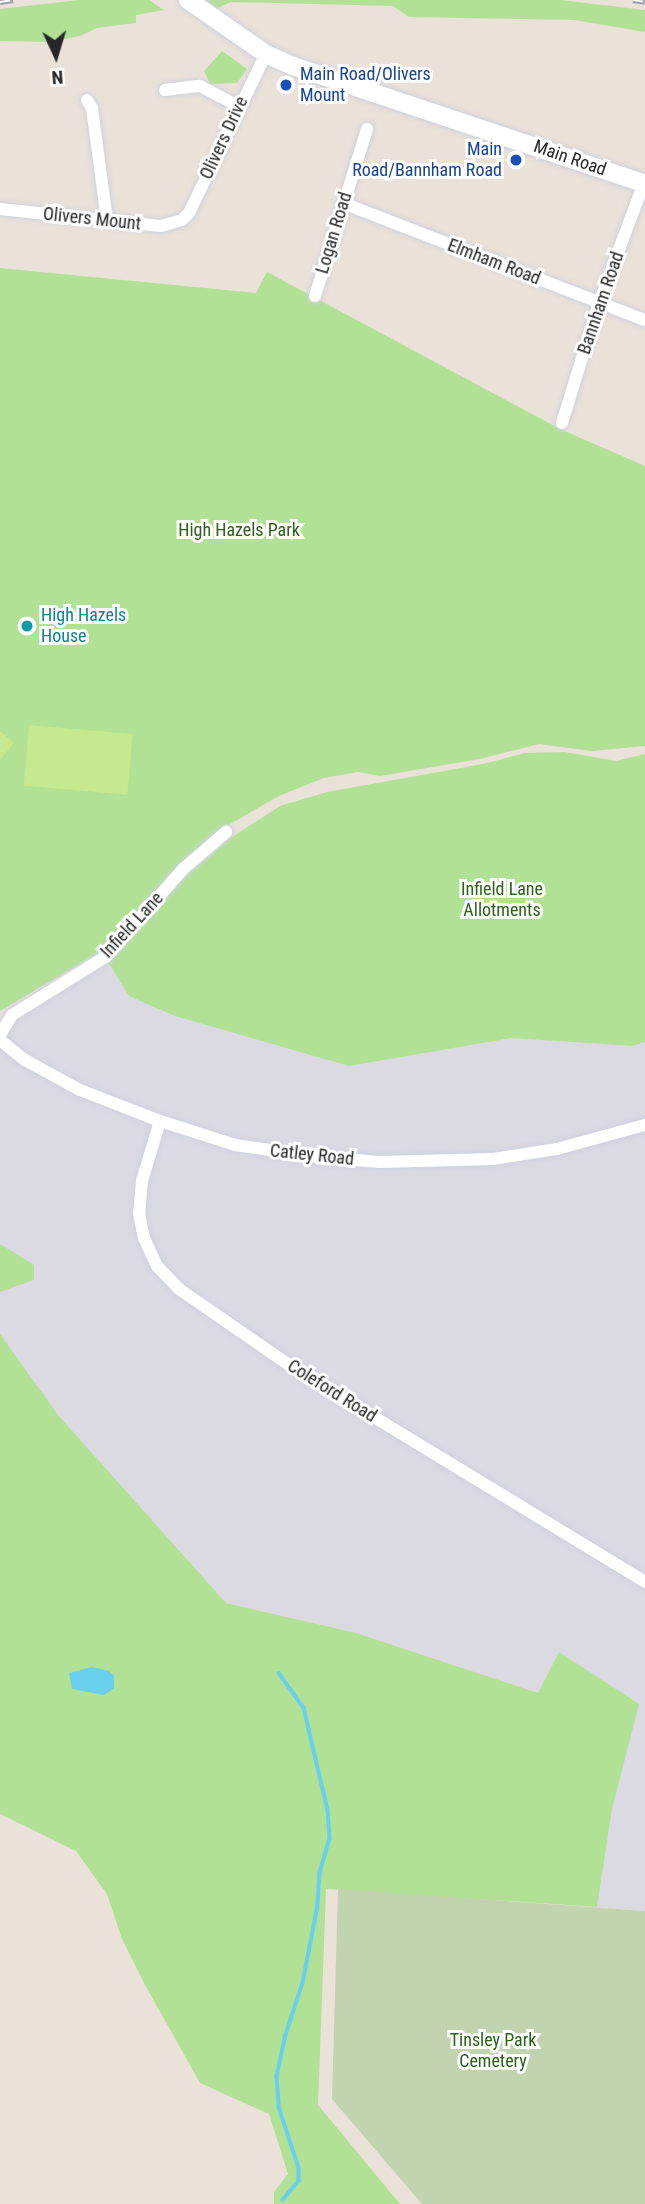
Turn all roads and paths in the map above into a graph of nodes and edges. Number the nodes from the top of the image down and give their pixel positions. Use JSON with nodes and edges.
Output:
{"nodes":[{"id":1,"x":188,"y":0,"type":"edge"},
{"id":2,"x":266,"y":54,"type":"junction"},
{"id":3,"x":165,"y":90,"type":"dead end"},
{"id":4,"x":87,"y":100,"type":"dead end"},
{"id":5,"x":238,"y":106,"type":"junction"},
{"id":6,"x":367,"y":130,"type":"dead end"},
{"id":7,"x":645,"y":183,"type":"edge"},
{"id":8,"x":343,"y":203,"type":"junction"},
{"id":9,"x":0,"y":209,"type":"edge"},
{"id":10,"x":107,"y":220,"type":"junction"},
{"id":11,"x":182,"y":220,"type":"joint"},
{"id":12,"x":315,"y":296,"type":"dead end"},
{"id":13,"x":599,"y":303,"type":"junction"},
{"id":14,"x":645,"y":320,"type":"edge"},
{"id":15,"x":562,"y":423,"type":"dead end"},
{"id":16,"x":226,"y":832,"type":"dead end"},
{"id":17,"x":0,"y":1037,"type":"edge"},
{"id":18,"x":160,"y":1121,"type":"junction"},
{"id":19,"x":645,"y":1125,"type":"edge"},
{"id":20,"x":645,"y":1582,"type":"edge"}],
"edges":[{"from":1,"to":2,"type":"main road","name":"Main Road"},
{"from":2,"to":5,"type":"street","name":"Olivers Drive"},
{"from":2,"to":7,"type":"main road","name":"Main Road"},
{"from":3,"to":5,"type":"street"},
{"from":4,"to":10,"type":"street"},
{"from":5,"to":11,"type":"street","name":"Olivers Drive"},
{"from":6,"to":8,"type":"street","name":"Logan Road"},
{"from":7,"to":13,"type":"street","name":"Bannham Road"},
{"from":8,"to":12,"type":"street","name":"Logan Road"},
{"from":8,"to":13,"type":"street","name":"Elmham Road"},
{"from":9,"to":10,"type":"street","name":"Olivers Mount"},
{"from":10,"to":11,"type":"street","name":"Olivers Mount"},
{"from":13,"to":14,"type":"street","name":"Elmham Road"},
{"from":13,"to":15,"type":"street","name":"Bannham Road"},
{"from":16,"to":17,"type":"street","name":"Infield Lane"},
{"from":17,"to":18,"type":"street","name":"Catley Road"},
{"from":18,"to":19,"type":"street","name":"Catley Road"},
{"from":18,"to":20,"type":"street","name":"Coleford Road"}]}
